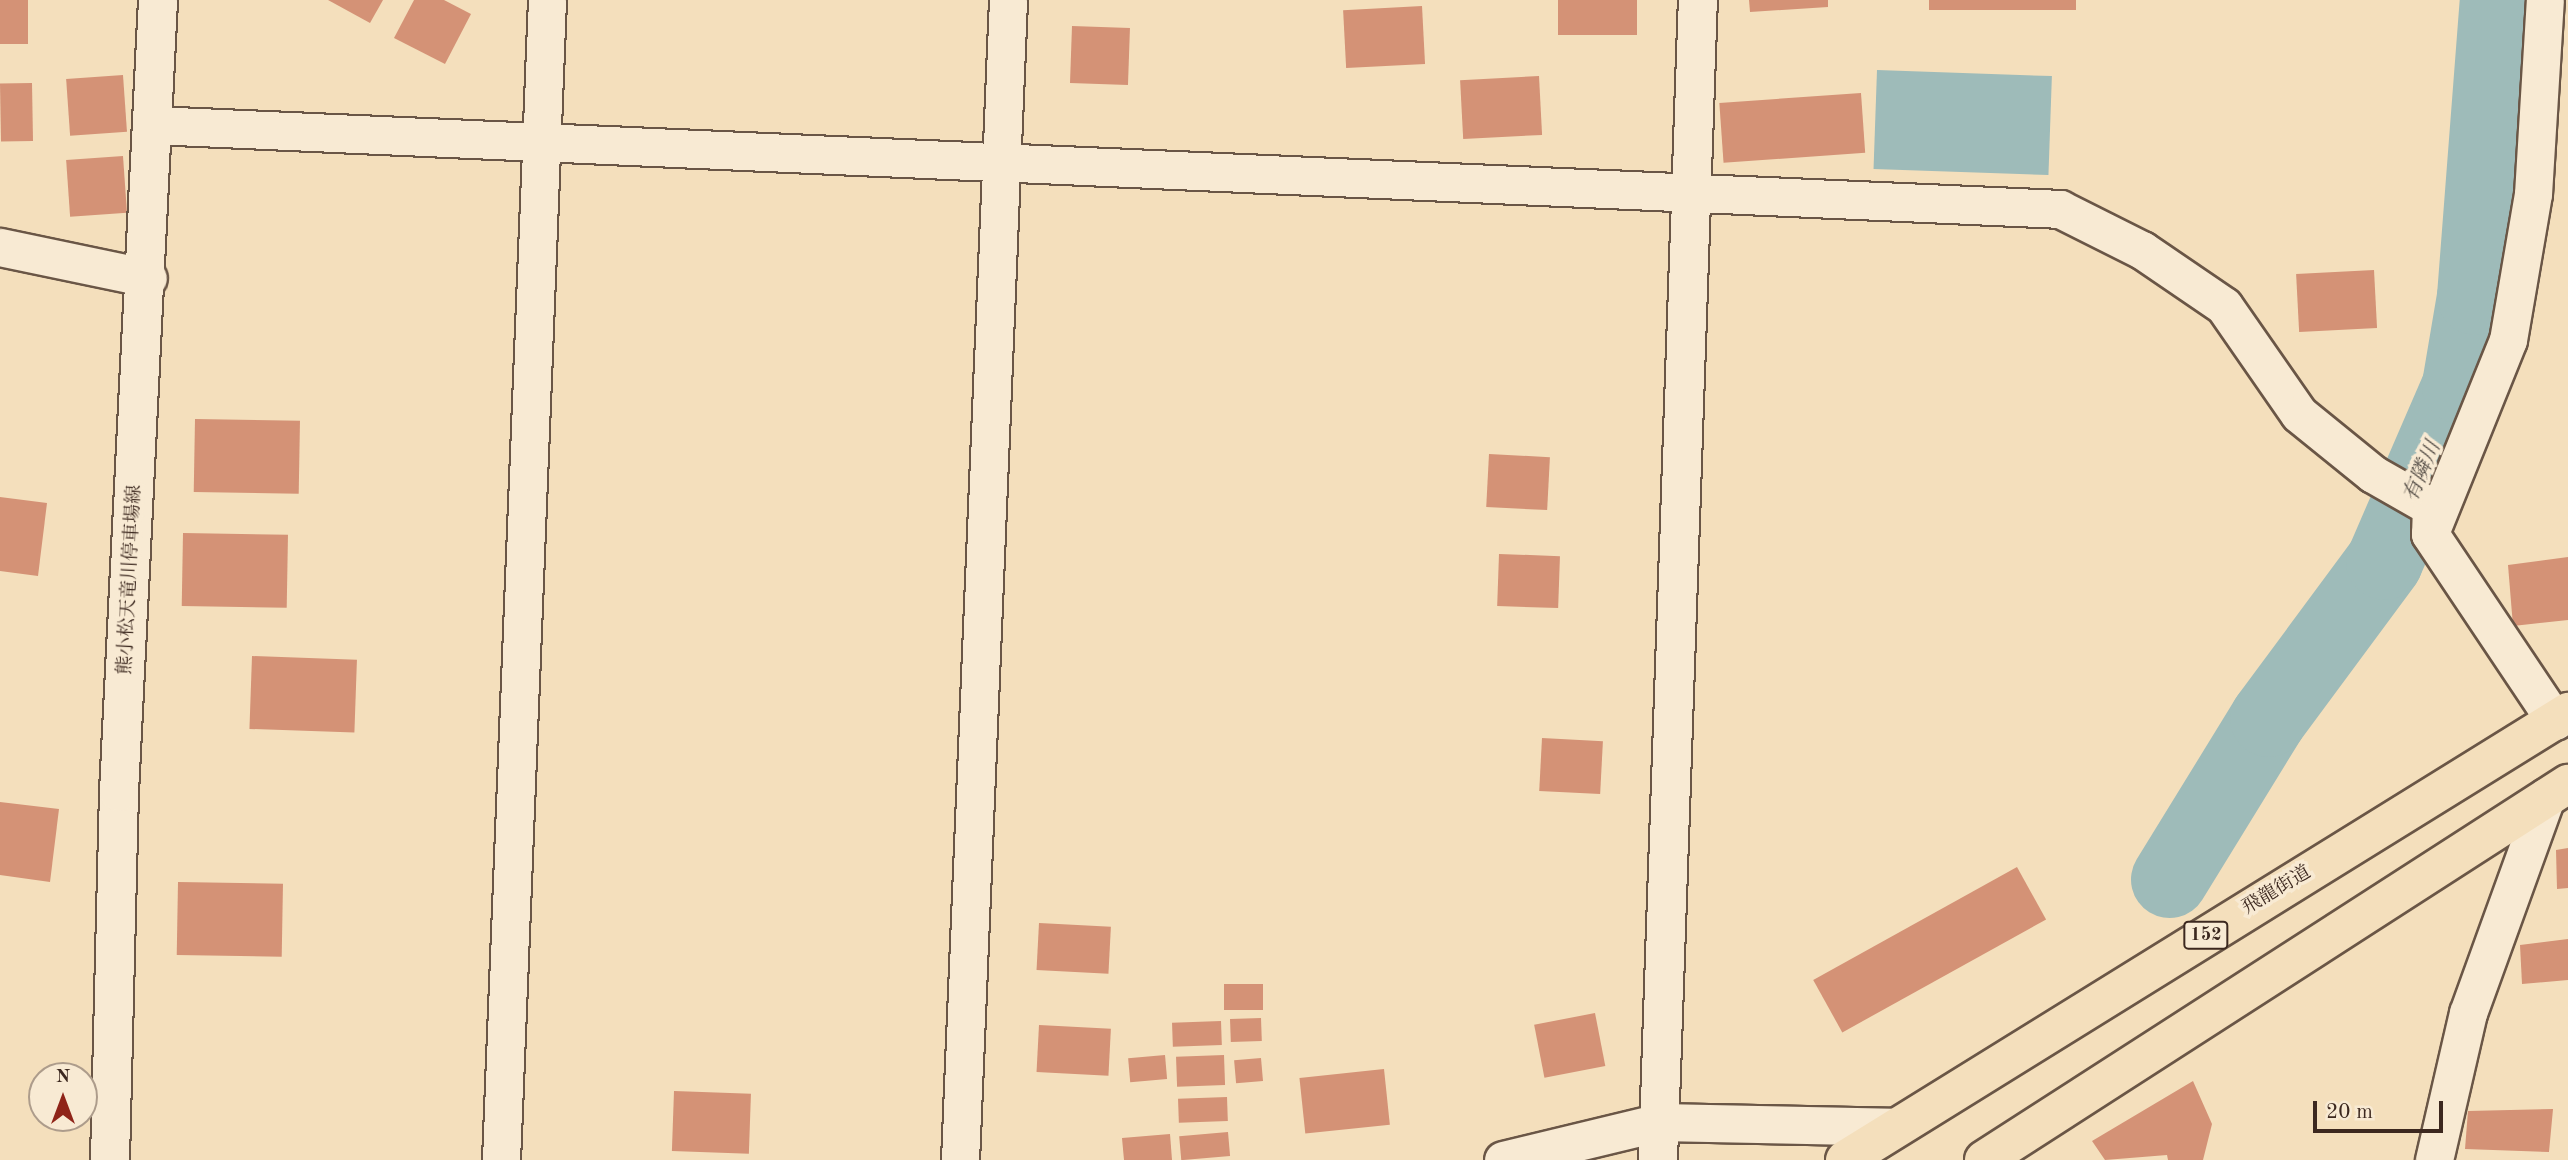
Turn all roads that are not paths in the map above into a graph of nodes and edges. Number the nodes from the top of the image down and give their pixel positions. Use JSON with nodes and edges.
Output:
{"nodes":[{"id":1,"x":158,"y":0,"type":"edge"},
{"id":2,"x":547,"y":0,"type":"edge"},
{"id":3,"x":1008,"y":0,"type":"edge"},
{"id":4,"x":1698,"y":0,"type":"edge"},
{"id":5,"x":2545,"y":0,"type":"edge"},
{"id":6,"x":153,"y":125,"type":"junction"},
{"id":7,"x":542,"y":139,"type":"junction"},
{"id":8,"x":1001,"y":158,"type":"junction"},
{"id":9,"x":1690,"y":189,"type":"junction"},
{"id":10,"x":0,"y":247,"type":"edge"},
{"id":11,"x":148,"y":278,"type":"junction"},
{"id":12,"x":2430,"y":520,"type":"junction"},
{"id":13,"x":2562,"y":717,"type":"edge"},
{"id":14,"x":2557,"y":790,"type":"edge"},
{"id":15,"x":1660,"y":1122,"type":"junction"},
{"id":16,"x":1892,"y":1127,"type":"junction"},
{"id":17,"x":110,"y":1160,"type":"edge"},
{"id":18,"x":501,"y":1160,"type":"edge"},
{"id":19,"x":960,"y":1160,"type":"edge"},
{"id":20,"x":1503,"y":1160,"type":"edge"},
{"id":21,"x":1658,"y":1160,"type":"edge"},
{"id":22,"x":1845,"y":1160,"type":"edge"},
{"id":23,"x":1984,"y":1160,"type":"edge"},
{"id":24,"x":2434,"y":1160,"type":"edge"}],
"edges":[{"from":1,"to":6,"type":"main road","name":"熊小松天竜川停車場線"},
{"from":2,"to":7,"type":"street"},
{"from":3,"to":8,"type":"street"},
{"from":4,"to":9,"type":"main road"},
{"from":5,"to":12,"type":"street"},
{"from":6,"to":7,"type":"street"},
{"from":6,"to":11,"type":"main road","name":"熊小松天竜川停車場線"},
{"from":7,"to":8,"type":"street"},
{"from":7,"to":18,"type":"street"},
{"from":8,"to":9,"type":"street"},
{"from":8,"to":19,"type":"street"},
{"from":9,"to":12,"type":"street"},
{"from":9,"to":15,"type":"main road"},
{"from":10,"to":11,"type":"street"},
{"from":11,"to":17,"type":"main road","name":"熊小松天竜川停車場線"},
{"from":12,"to":13,"type":"street"},
{"from":13,"to":16,"type":"highway","name":"飛龍街道","number":"152"},
{"from":14,"to":23,"type":"highway"},
{"from":14,"to":24,"type":"street"},
{"from":15,"to":16,"type":"street"},
{"from":15,"to":20,"type":"street"},
{"from":15,"to":21,"type":"main road"},
{"from":16,"to":22,"type":"highway","name":"飛龍街道","number":"152"}]}
